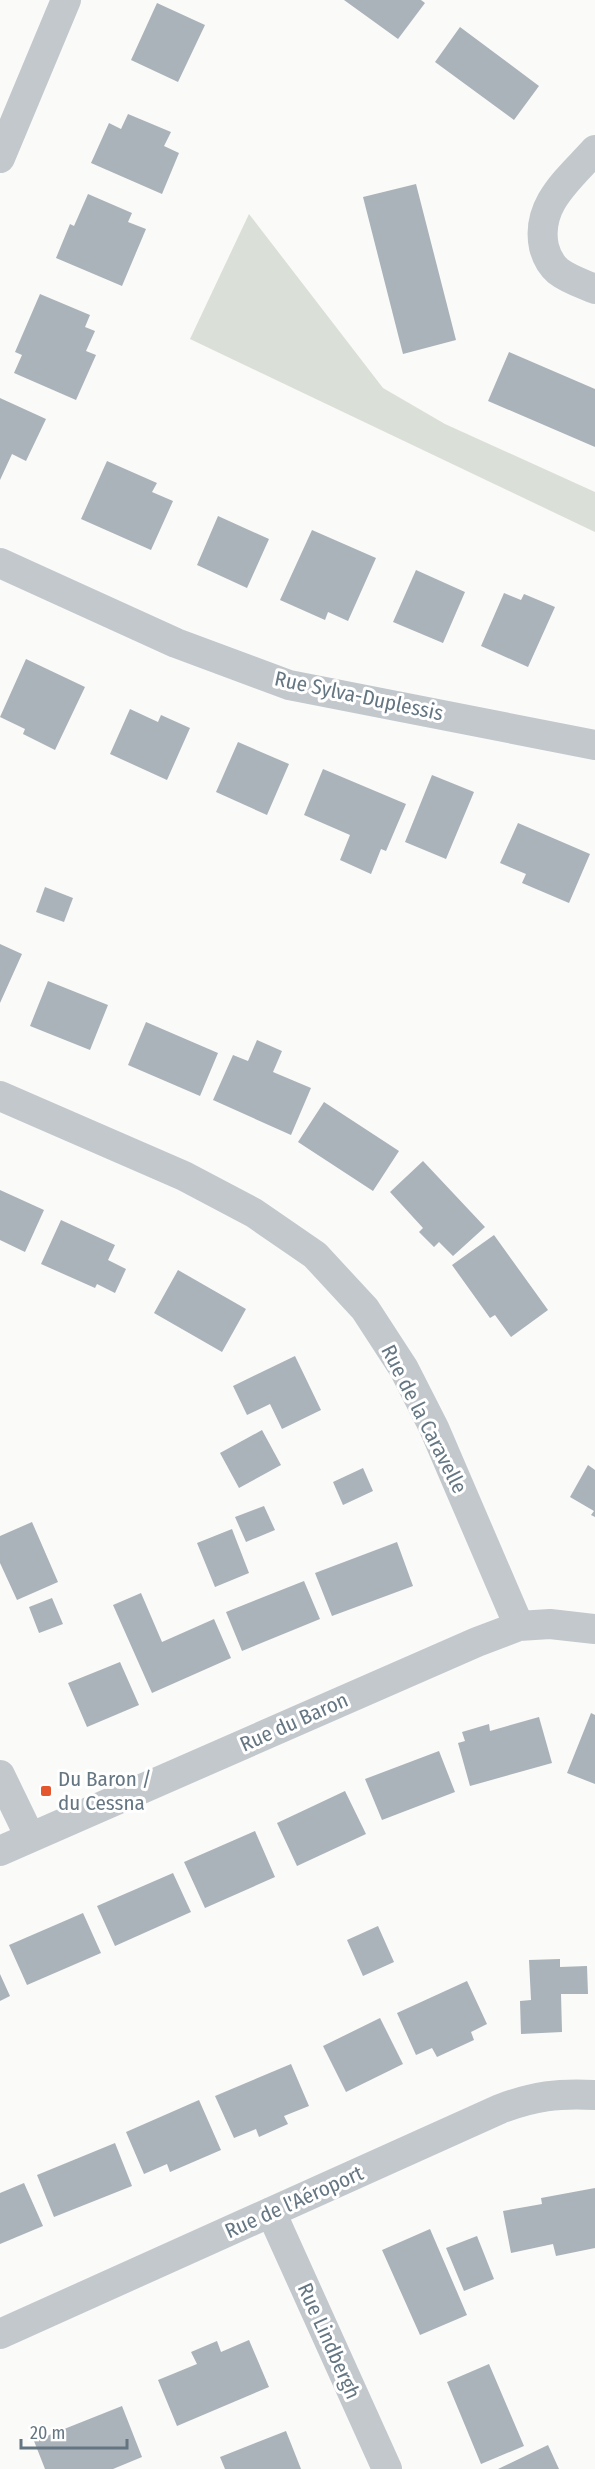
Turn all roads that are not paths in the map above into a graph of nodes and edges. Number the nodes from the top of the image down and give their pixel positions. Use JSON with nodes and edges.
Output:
{"nodes":[{"id":1,"x":66,"y":0,"type":"edge"},
{"id":2,"x":595,"y":150,"type":"edge"},
{"id":3,"x":0,"y":158,"type":"edge"},
{"id":4,"x":595,"y":289,"type":"edge"},
{"id":5,"x":0,"y":563,"type":"edge"},
{"id":6,"x":595,"y":744,"type":"edge"},
{"id":7,"x":0,"y":1096,"type":"edge"},
{"id":8,"x":519,"y":1626,"type":"junction"},
{"id":9,"x":595,"y":1629,"type":"edge"},
{"id":10,"x":0,"y":1775,"type":"edge"},
{"id":11,"x":30,"y":1837,"type":"junction"},
{"id":12,"x":0,"y":1851,"type":"edge"},
{"id":13,"x":595,"y":2096,"type":"edge"},
{"id":14,"x":271,"y":2212,"type":"junction"},
{"id":15,"x":0,"y":2334,"type":"edge"},
{"id":16,"x":387,"y":2469,"type":"edge"}],
"edges":[{"from":1,"to":3,"type":"street"},
{"from":2,"to":4,"type":"street"},
{"from":5,"to":6,"type":"street","name":"Rue Sylva-Duplessis"},
{"from":7,"to":8,"type":"street","name":"Rue de la Caravelle"},
{"from":8,"to":9,"type":"street","name":"Rue du Baron"},
{"from":8,"to":11,"type":"street","name":"Rue du Baron"},
{"from":10,"to":11,"type":"street"},
{"from":11,"to":12,"type":"street","name":"Rue du Baron"},
{"from":13,"to":14,"type":"street","name":"Rue de l'Aéroport"},
{"from":14,"to":15,"type":"street","name":"Rue de l'Aéroport"},
{"from":14,"to":16,"type":"street","name":"Rue Lindbergh"}]}
